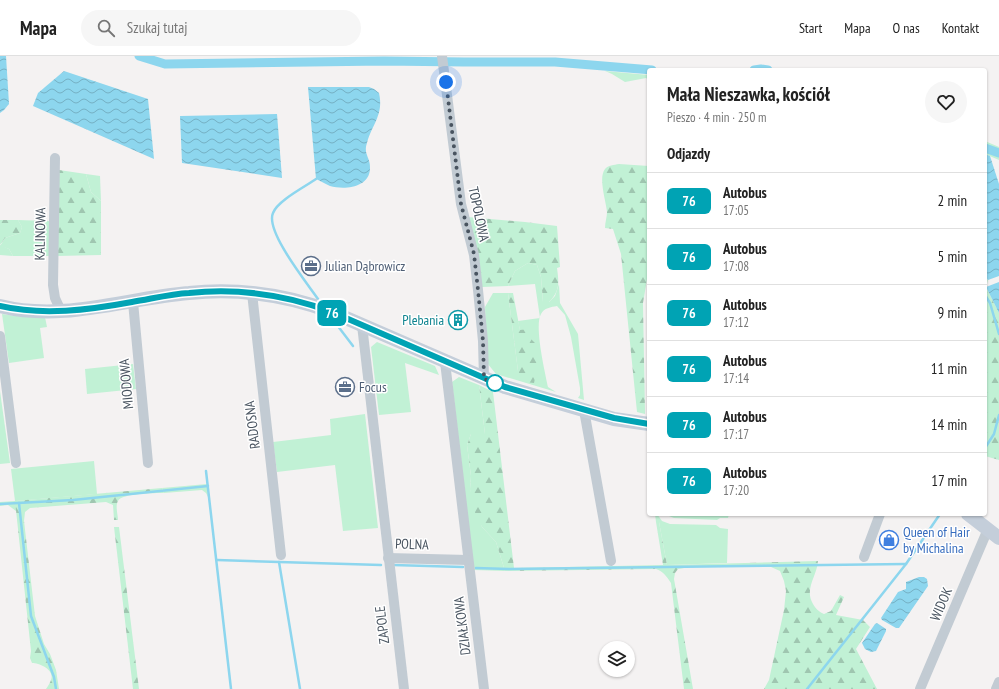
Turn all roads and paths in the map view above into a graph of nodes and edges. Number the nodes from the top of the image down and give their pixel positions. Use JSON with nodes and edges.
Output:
{"nodes":[{"id":1,"x":442,"y":56,"type":"edge"},
{"id":2,"x":55,"y":158,"type":"dead end"},
{"id":3,"x":252,"y":293,"type":"junction"},
{"id":4,"x":133,"y":302,"type":"junction"},
{"id":5,"x":0,"y":306,"type":"edge"},
{"id":6,"x":61,"y":311,"type":"junction"},
{"id":7,"x":362,"y":325,"type":"junction"},
{"id":8,"x":0,"y":336,"type":"edge"},
{"id":9,"x":445,"y":362,"type":"junction"},
{"id":10,"x":484,"y":379,"type":"junction"},
{"id":11,"x":584,"y":410,"type":"junction"},
{"id":12,"x":647,"y":424,"type":"edge"},
{"id":13,"x":16,"y":463,"type":"dead end"},
{"id":14,"x":148,"y":464,"type":"dead end"},
{"id":15,"x":879,"y":516,"type":"edge"},
{"id":16,"x":971,"y":516,"type":"edge"},
{"id":17,"x":988,"y":529,"type":"junction"},
{"id":18,"x":999,"y":538,"type":"edge"},
{"id":19,"x":281,"y":554,"type":"dead end"},
{"id":20,"x":864,"y":557,"type":"dead end"},
{"id":21,"x":388,"y":558,"type":"junction"},
{"id":22,"x":468,"y":560,"type":"junction"},
{"id":23,"x":611,"y":561,"type":"dead end"},
{"id":24,"x":999,"y":682,"type":"edge"},
{"id":25,"x":404,"y":689,"type":"edge"},
{"id":26,"x":484,"y":689,"type":"edge"},
{"id":27,"x":920,"y":689,"type":"edge"},
{"id":28,"x":996,"y":689,"type":"edge"}],
"edges":[{"from":1,"to":10,"type":"street","name":"TOPOLOWA"},
{"from":2,"to":6,"type":"street","name":"KALINOWA"},
{"from":3,"to":4,"type":"main road"},
{"from":3,"to":7,"type":"main road"},
{"from":3,"to":19,"type":"street","name":"RADOSNA"},
{"from":4,"to":6,"type":"main road"},
{"from":4,"to":14,"type":"street","name":"MIODOWA"},
{"from":5,"to":6,"type":"main road"},
{"from":7,"to":9,"type":"main road"},
{"from":7,"to":21,"type":"street","name":"POLNA"},
{"from":8,"to":13,"type":"street"},
{"from":9,"to":10,"type":"main road"},
{"from":9,"to":22,"type":"street"},
{"from":10,"to":11,"type":"main road"},
{"from":11,"to":12,"type":"main road"},
{"from":11,"to":23,"type":"street"},
{"from":15,"to":20,"type":"street"},
{"from":16,"to":17,"type":"main road"},
{"from":17,"to":18,"type":"main road"},
{"from":17,"to":27,"type":"street","name":"WIDOK"},
{"from":21,"to":22,"type":"street","name":"POLNA"},
{"from":21,"to":25,"type":"street","name":"ZAPOLE"},
{"from":22,"to":26,"type":"street","name":"DZIAŁKOWA"},
{"from":24,"to":28,"type":"street"}]}
